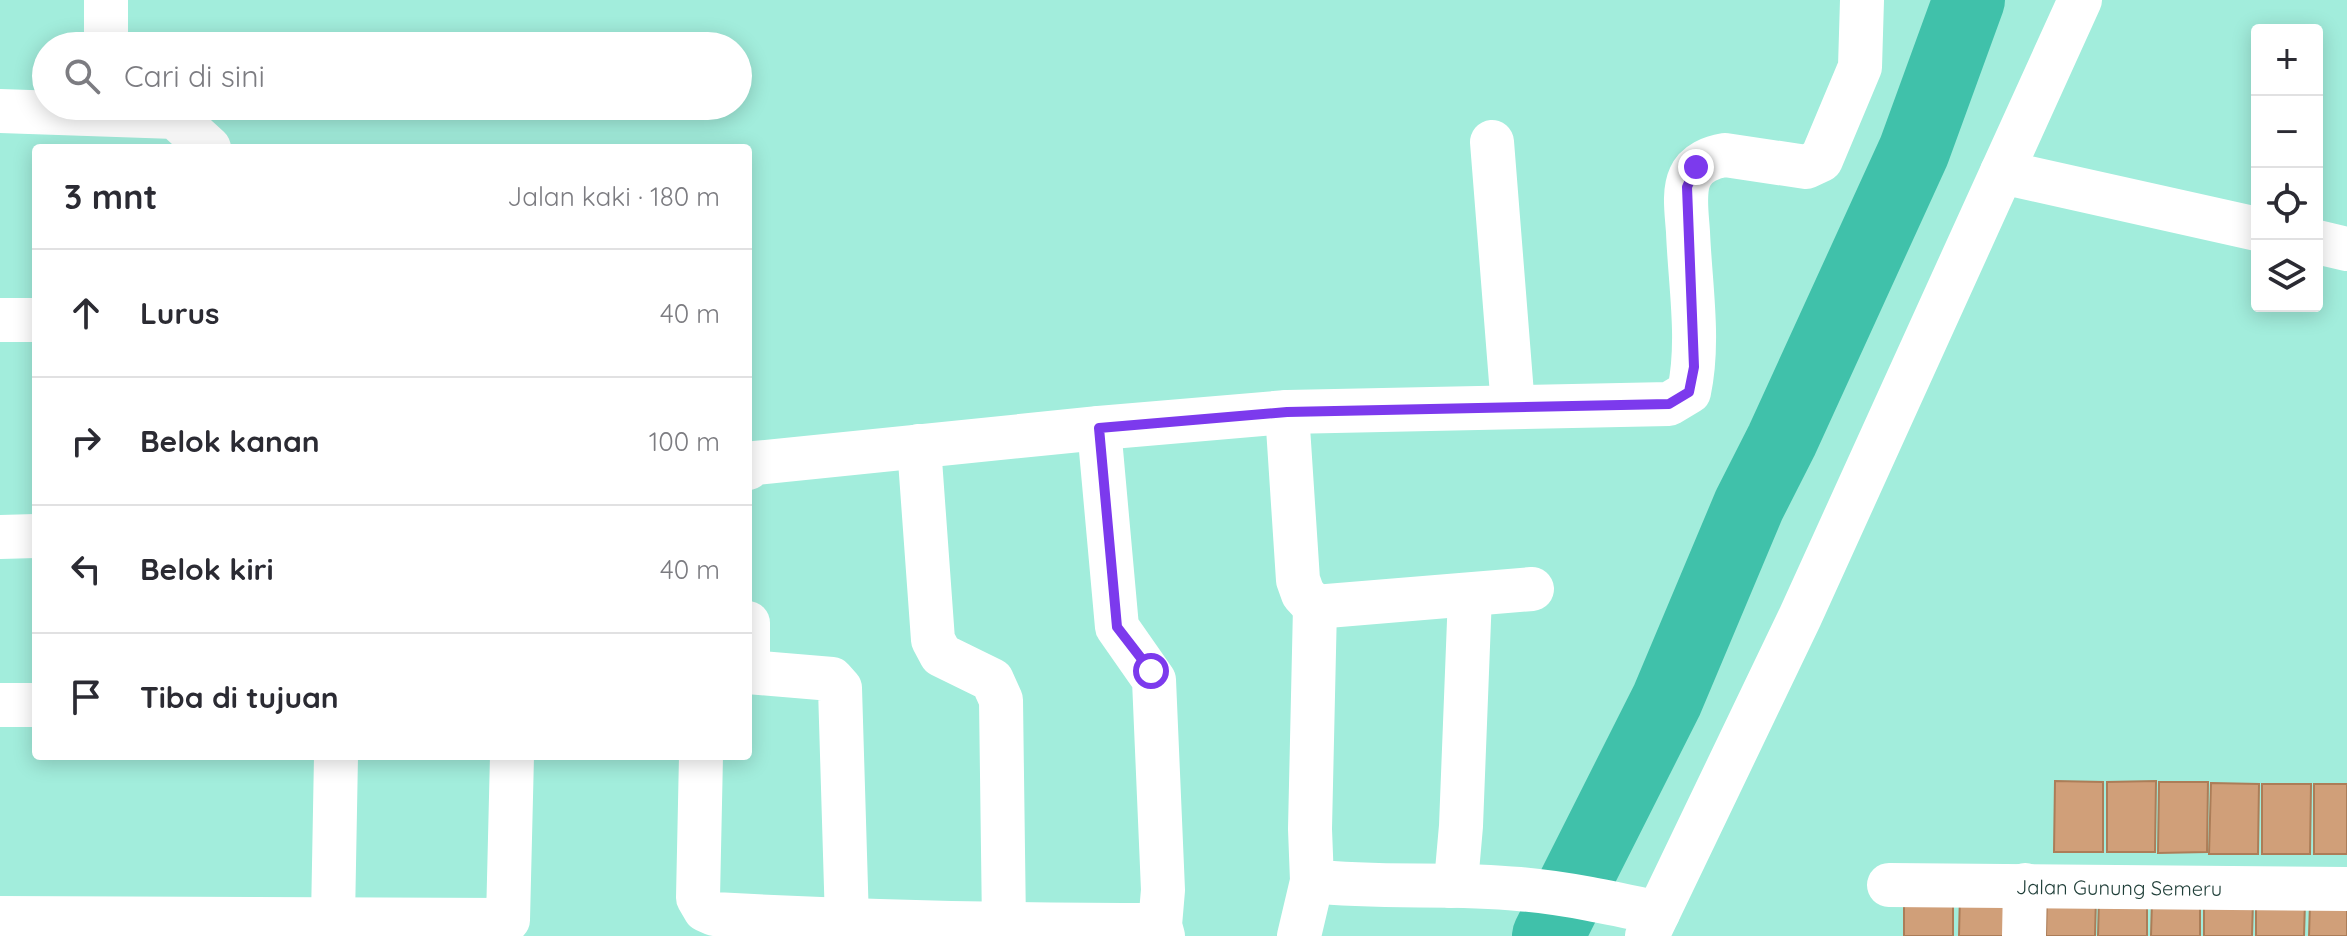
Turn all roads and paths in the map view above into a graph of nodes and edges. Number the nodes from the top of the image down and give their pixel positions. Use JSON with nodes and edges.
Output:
{"nodes":[{"id":1,"x":106,"y":0,"type":"edge"},
{"id":2,"x":1862,"y":0,"type":"edge"},
{"id":3,"x":2080,"y":0,"type":"edge"},
{"id":4,"x":106,"y":32,"type":"edge"},
{"id":5,"x":0,"y":111,"type":"edge"},
{"id":6,"x":32,"y":111,"type":"edge"},
{"id":7,"x":178,"y":120,"type":"edge"},
{"id":8,"x":1492,"y":142,"type":"dead end"},
{"id":9,"x":205,"y":144,"type":"edge"},
{"id":10,"x":2002,"y":172,"type":"junction"},
{"id":11,"x":2251,"y":228,"type":"edge"},
{"id":12,"x":2323,"y":243,"type":"edge"},
{"id":13,"x":2347,"y":249,"type":"edge"},
{"id":14,"x":0,"y":320,"type":"edge"},
{"id":15,"x":32,"y":320,"type":"edge"},
{"id":16,"x":1513,"y":407,"type":"junction"},
{"id":17,"x":1287,"y":412,"type":"junction"},
{"id":18,"x":1099,"y":428,"type":"junction"},
{"id":19,"x":919,"y":446,"type":"junction"},
{"id":20,"x":752,"y":465,"type":"edge"},
{"id":21,"x":32,"y":536,"type":"edge"},
{"id":22,"x":0,"y":537,"type":"edge"},
{"id":23,"x":1532,"y":589,"type":"dead end"},
{"id":24,"x":1470,"y":595,"type":"junction"},
{"id":25,"x":1315,"y":607,"type":"junction"},
{"id":26,"x":752,"y":670,"type":"edge"},
{"id":27,"x":0,"y":705,"type":"edge"},
{"id":28,"x":32,"y":705,"type":"edge"},
{"id":29,"x":336,"y":760,"type":"edge"},
{"id":30,"x":512,"y":760,"type":"edge"},
{"id":31,"x":701,"y":760,"type":"edge"},
{"id":32,"x":1312,"y":881,"type":"junction"},
{"id":33,"x":1889,"y":885,"type":"dead end"},
{"id":34,"x":2025,"y":885,"type":"junction"},
{"id":35,"x":1451,"y":886,"type":"junction"},
{"id":36,"x":2347,"y":889,"type":"edge"},
{"id":37,"x":0,"y":918,"type":"edge"},
{"id":38,"x":333,"y":919,"type":"junction"},
{"id":39,"x":847,"y":921,"type":"junction"},
{"id":40,"x":1004,"y":925,"type":"junction"},
{"id":41,"x":1652,"y":925,"type":"edge"},
{"id":42,"x":53,"y":927,"type":"edge"},
{"id":43,"x":508,"y":928,"type":"edge"},
{"id":44,"x":1161,"y":930,"type":"edge"},
{"id":45,"x":1299,"y":936,"type":"edge"},
{"id":46,"x":2024,"y":936,"type":"edge"}],
"edges":[{"from":1,"to":4,"type":"street"},
{"from":2,"to":16,"type":"street"},
{"from":3,"to":10,"type":"street"},
{"from":5,"to":6,"type":"street"},
{"from":7,"to":9,"type":"street"},
{"from":8,"to":16,"type":"street"},
{"from":10,"to":11,"type":"street"},
{"from":10,"to":41,"type":"street"},
{"from":12,"to":13,"type":"street"},
{"from":14,"to":15,"type":"street"},
{"from":16,"to":17,"type":"street"},
{"from":17,"to":18,"type":"street"},
{"from":17,"to":25,"type":"street"},
{"from":18,"to":19,"type":"street"},
{"from":18,"to":44,"type":"street"},
{"from":19,"to":20,"type":"street"},
{"from":19,"to":40,"type":"street"},
{"from":21,"to":22,"type":"street"},
{"from":23,"to":24,"type":"street"},
{"from":24,"to":25,"type":"street"},
{"from":24,"to":35,"type":"street"},
{"from":25,"to":32,"type":"street"},
{"from":26,"to":39,"type":"street"},
{"from":27,"to":28,"type":"street"},
{"from":29,"to":38,"type":"street"},
{"from":30,"to":43,"type":"street"},
{"from":31,"to":39,"type":"street"},
{"from":32,"to":35,"type":"street"},
{"from":32,"to":45,"type":"street"},
{"from":33,"to":34,"type":"street","name":"Jalan Gunung Semeru"},
{"from":34,"to":36,"type":"street","name":"Jalan Gunung Semeru"},
{"from":34,"to":46,"type":"street"},
{"from":35,"to":41,"type":"street"},
{"from":37,"to":42,"type":"street"},
{"from":38,"to":42,"type":"street"},
{"from":38,"to":43,"type":"street"},
{"from":39,"to":40,"type":"street"},
{"from":40,"to":44,"type":"street"}]}
